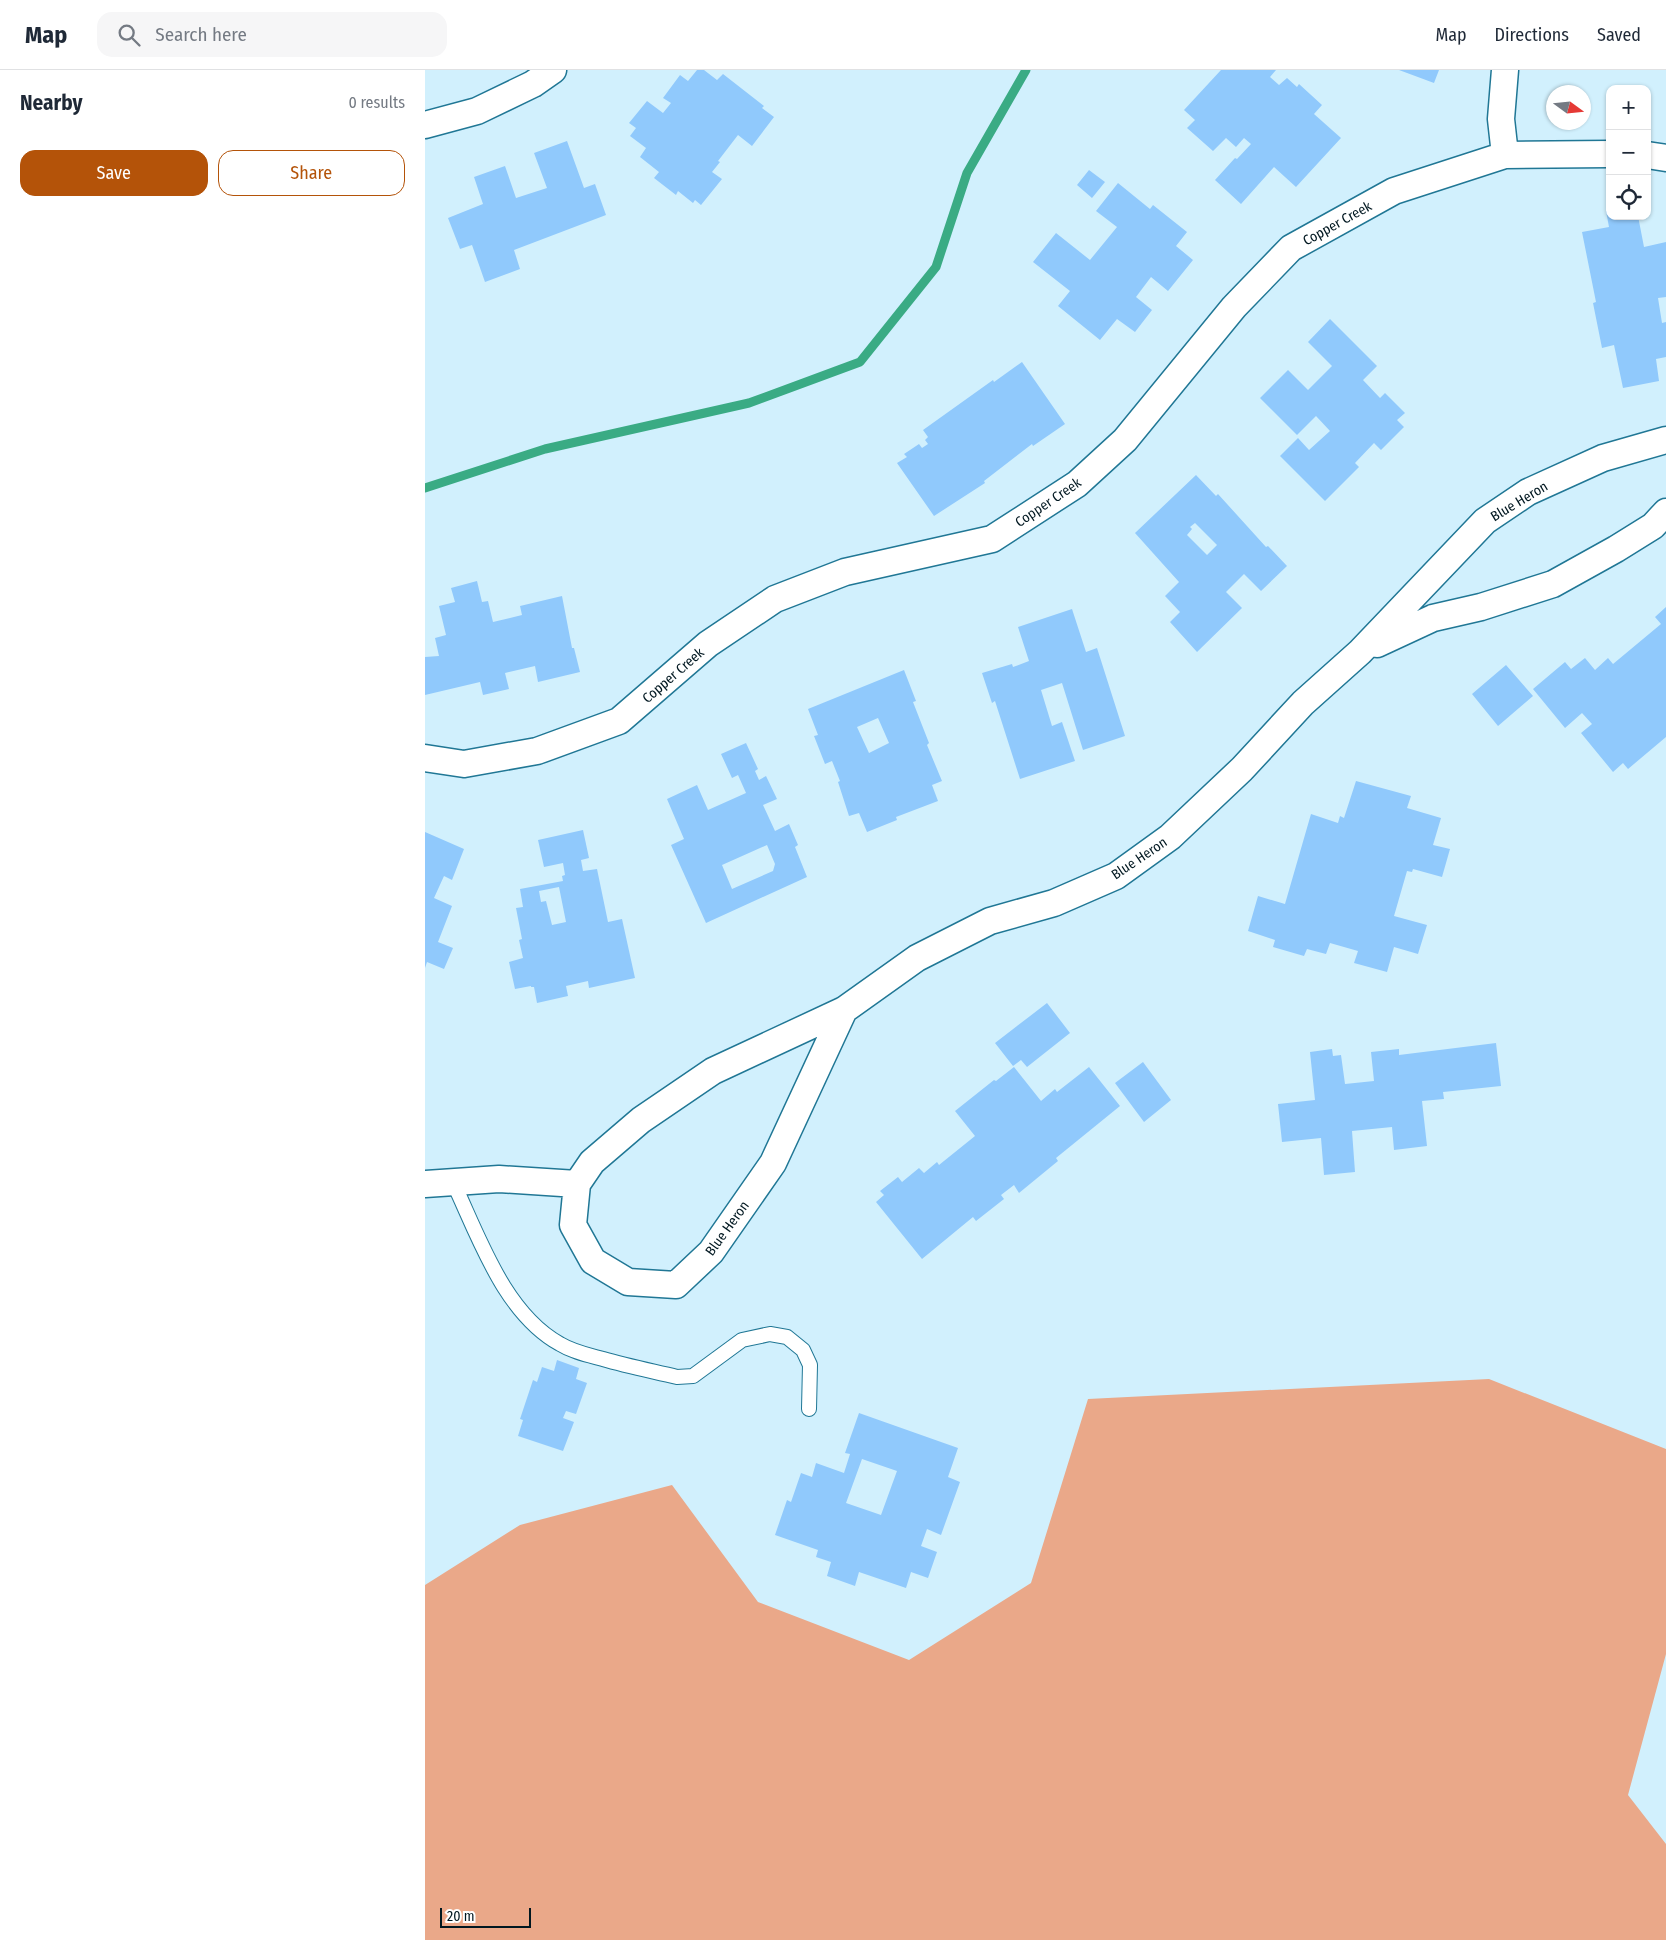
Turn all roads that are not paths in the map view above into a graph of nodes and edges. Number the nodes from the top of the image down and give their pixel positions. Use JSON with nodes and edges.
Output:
{"nodes":[{"id":1,"x":553,"y":70,"type":"edge"},
{"id":2,"x":1505,"y":70,"type":"edge"},
{"id":3,"x":425,"y":125,"type":"edge"},
{"id":4,"x":1606,"y":154,"type":"edge"},
{"id":5,"x":1505,"y":155,"type":"junction"},
{"id":6,"x":1651,"y":156,"type":"edge"},
{"id":7,"x":1666,"y":158,"type":"edge"},
{"id":8,"x":1666,"y":440,"type":"edge"},
{"id":9,"x":1666,"y":512,"type":"edge"},
{"id":10,"x":1360,"y":652,"type":"junction"},
{"id":11,"x":425,"y":758,"type":"edge"},
{"id":12,"x":844,"y":1010,"type":"junction"},
{"id":13,"x":453,"y":1182,"type":"junction"},
{"id":14,"x":425,"y":1184,"type":"edge"},
{"id":15,"x":577,"y":1184,"type":"junction"},
{"id":16,"x":809,"y":1409,"type":"dead end"}],
"edges":[{"from":1,"to":3,"type":"street"},
{"from":2,"to":5,"type":"street"},
{"from":4,"to":5,"type":"street","name":"Copper Creek"},
{"from":5,"to":11,"type":"street","name":"Copper Creek"},
{"from":6,"to":7,"type":"street"},
{"from":8,"to":10,"type":"street","name":"Blue Heron"},
{"from":9,"to":10,"type":"street","name":"Blue Heron"},
{"from":10,"to":12,"type":"street","name":"Blue Heron"},
{"from":12,"to":15,"type":"street","name":"Blue Heron"},
{"from":12,"to":15,"type":"street","name":"Blue Heron"},
{"from":13,"to":14,"type":"street"},
{"from":13,"to":15,"type":"street"},
{"from":13,"to":16,"type":"lane"}]}
